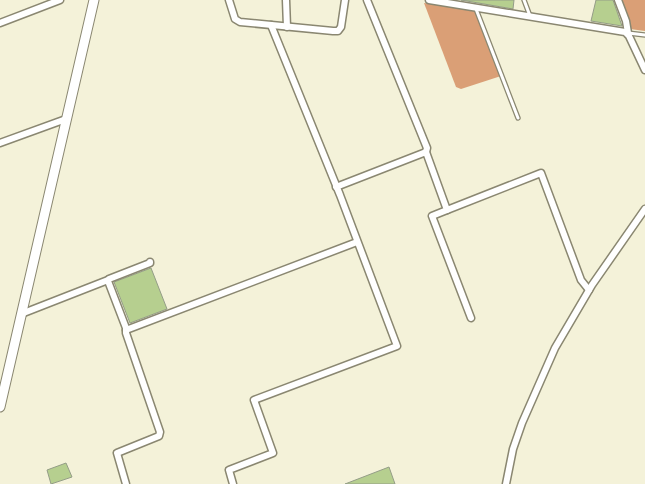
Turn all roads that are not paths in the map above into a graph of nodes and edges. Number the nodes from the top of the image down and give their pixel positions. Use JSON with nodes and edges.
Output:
{"nodes":[{"id":1,"x":60,"y":0,"type":"edge"},
{"id":2,"x":94,"y":0,"type":"edge"},
{"id":3,"x":230,"y":0,"type":"edge"},
{"id":4,"x":286,"y":0,"type":"edge"},
{"id":5,"x":345,"y":0,"type":"edge"},
{"id":6,"x":367,"y":0,"type":"edge"},
{"id":7,"x":429,"y":0,"type":"edge"},
{"id":8,"x":524,"y":0,"type":"edge"},
{"id":9,"x":618,"y":0,"type":"edge"},
{"id":10,"x":476,"y":8,"type":"junction"},
{"id":11,"x":530,"y":16,"type":"junction"},
{"id":12,"x":0,"y":23,"type":"edge"},
{"id":13,"x":271,"y":25,"type":"junction"},
{"id":14,"x":287,"y":27,"type":"junction"},
{"id":15,"x":628,"y":33,"type":"junction"},
{"id":16,"x":645,"y":35,"type":"edge"},
{"id":17,"x":645,"y":70,"type":"edge"},
{"id":18,"x":518,"y":118,"type":"dead end"},
{"id":19,"x":66,"y":119,"type":"junction"},
{"id":20,"x":0,"y":143,"type":"edge"},
{"id":21,"x":426,"y":152,"type":"junction"},
{"id":22,"x":336,"y":187,"type":"junction"},
{"id":23,"x":645,"y":209,"type":"edge"},
{"id":24,"x":447,"y":210,"type":"junction"},
{"id":25,"x":357,"y":242,"type":"junction"},
{"id":26,"x":150,"y":262,"type":"dead end"},
{"id":27,"x":108,"y":280,"type":"junction"},
{"id":28,"x":589,"y":290,"type":"junction"},
{"id":29,"x":21,"y":314,"type":"junction"},
{"id":30,"x":471,"y":318,"type":"dead end"},
{"id":31,"x":126,"y":330,"type":"junction"},
{"id":32,"x":0,"y":407,"type":"edge"},
{"id":33,"x":126,"y":484,"type":"edge"},
{"id":34,"x":233,"y":484,"type":"edge"},
{"id":35,"x":506,"y":484,"type":"edge"}],
"edges":[{"from":1,"to":12,"type":"street"},
{"from":2,"to":19,"type":"street"},
{"from":3,"to":13,"type":"street"},
{"from":4,"to":14,"type":"street"},
{"from":5,"to":14,"type":"street"},
{"from":6,"to":21,"type":"street"},
{"from":7,"to":10,"type":"street"},
{"from":8,"to":11,"type":"lane"},
{"from":9,"to":15,"type":"street"},
{"from":10,"to":11,"type":"street"},
{"from":10,"to":18,"type":"lane"},
{"from":11,"to":15,"type":"street"},
{"from":13,"to":14,"type":"street"},
{"from":13,"to":22,"type":"street"},
{"from":15,"to":16,"type":"lane"},
{"from":15,"to":17,"type":"street"},
{"from":19,"to":20,"type":"street"},
{"from":19,"to":29,"type":"street"},
{"from":21,"to":22,"type":"street"},
{"from":21,"to":24,"type":"street"},
{"from":22,"to":25,"type":"street"},
{"from":23,"to":28,"type":"street"},
{"from":24,"to":28,"type":"street"},
{"from":24,"to":30,"type":"street"},
{"from":25,"to":31,"type":"street"},
{"from":25,"to":34,"type":"street"},
{"from":26,"to":27,"type":"street"},
{"from":27,"to":29,"type":"street"},
{"from":27,"to":31,"type":"street"},
{"from":28,"to":35,"type":"street"},
{"from":29,"to":32,"type":"street"},
{"from":31,"to":33,"type":"street"}]}
